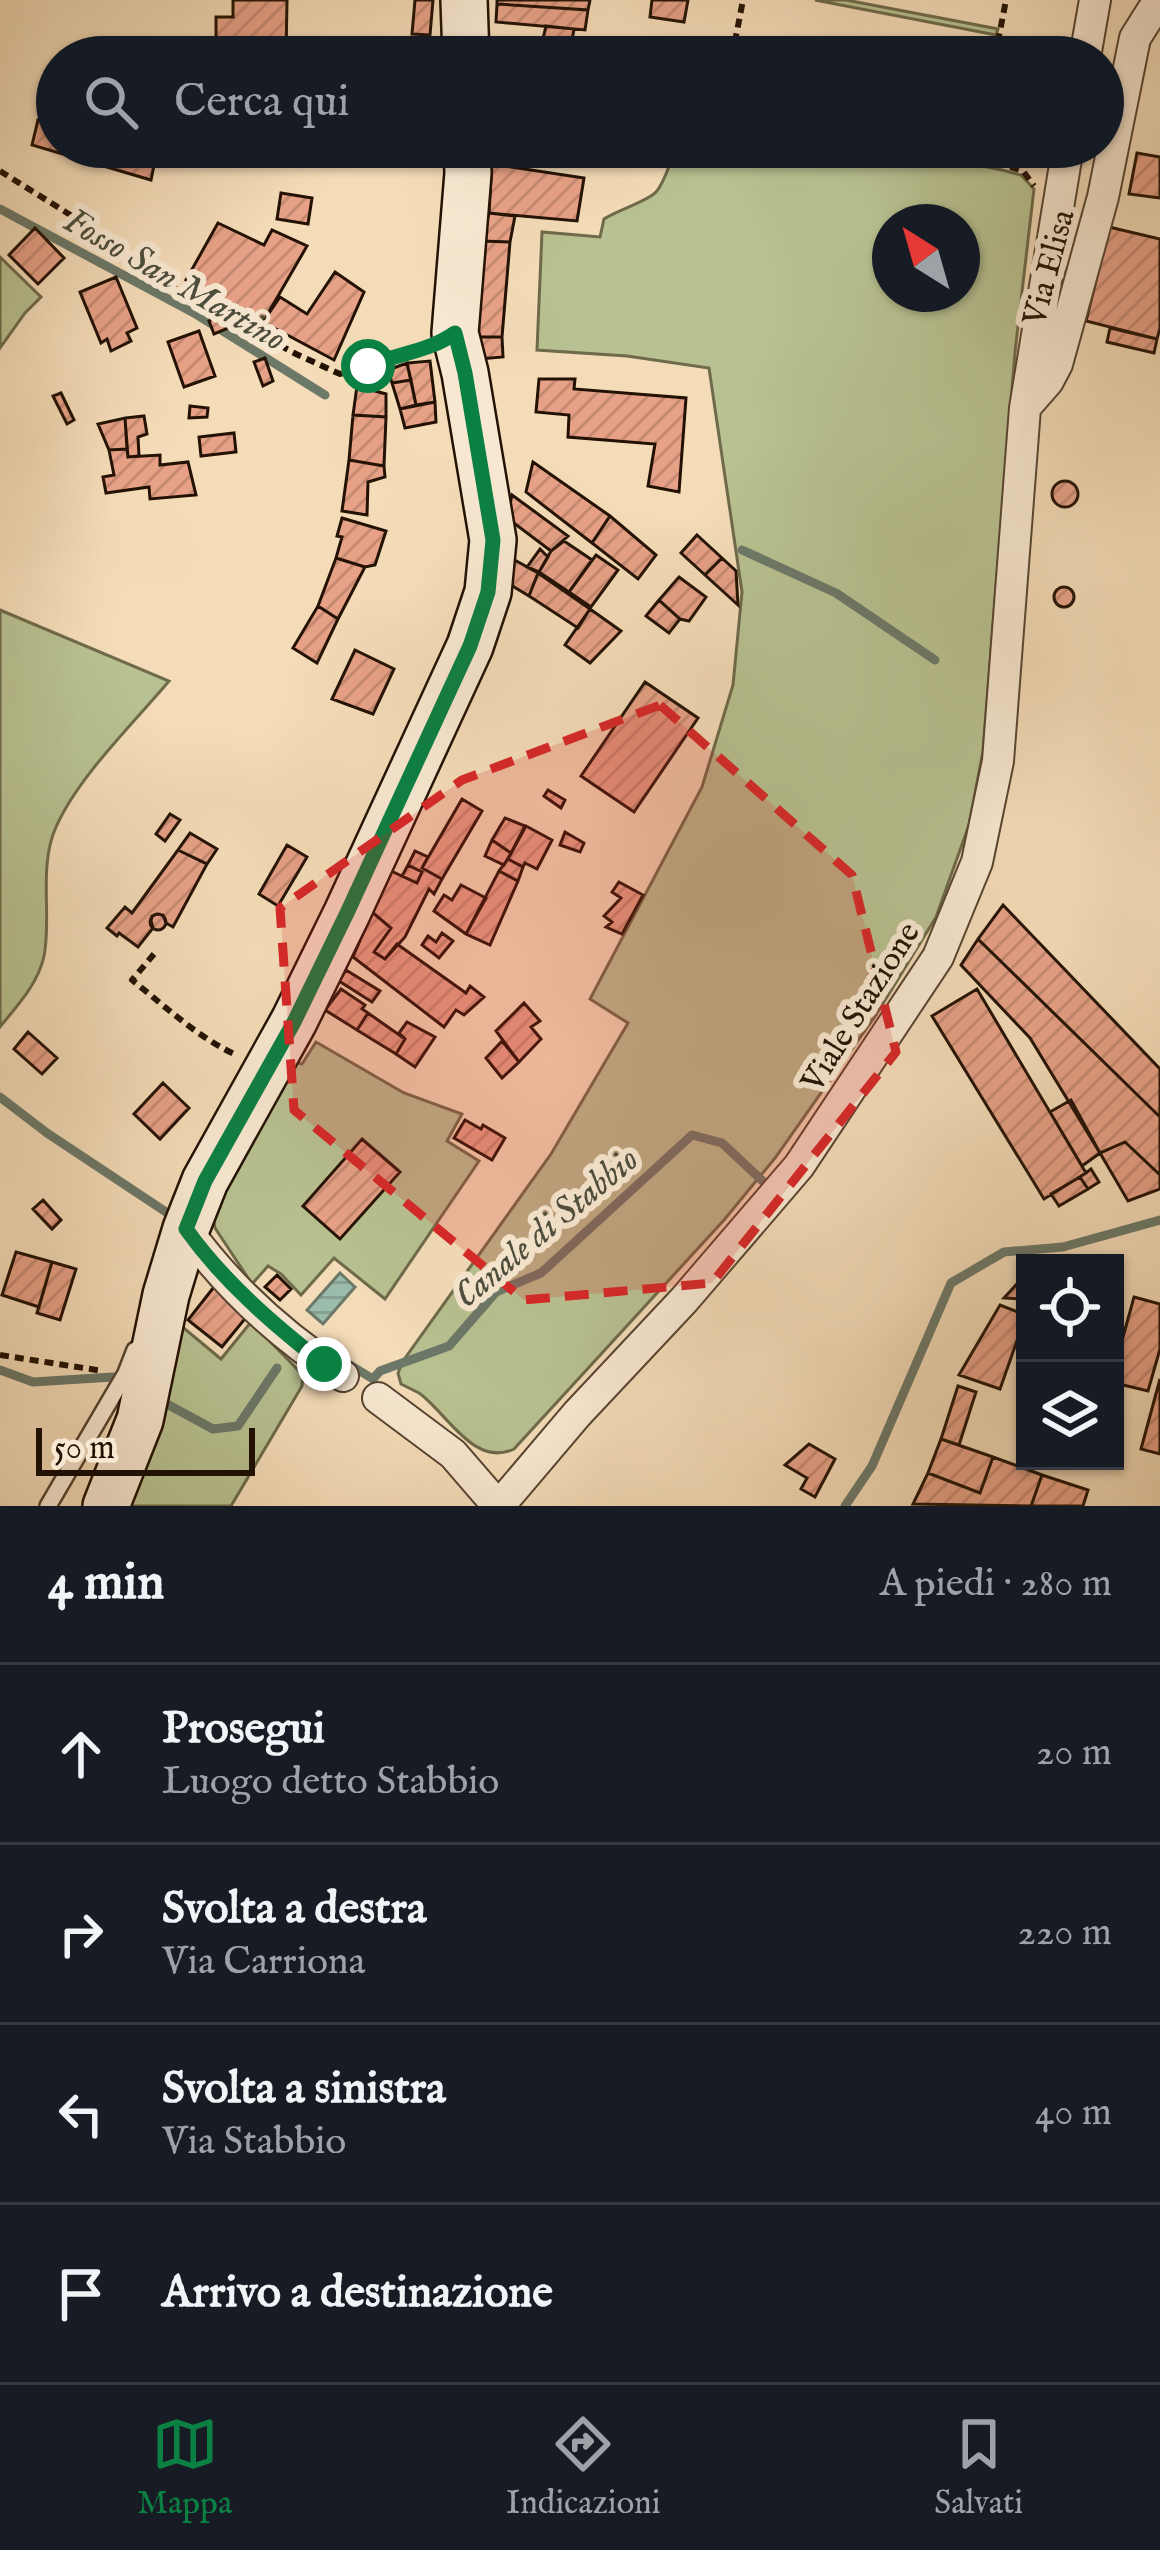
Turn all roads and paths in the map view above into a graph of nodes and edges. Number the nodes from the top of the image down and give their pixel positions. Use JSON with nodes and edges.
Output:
{"nodes":[{"id":1,"x":464,"y":0,"type":"edge"},
{"id":2,"x":743,"y":0,"type":"edge"},
{"id":3,"x":1006,"y":0,"type":"edge"},
{"id":4,"x":1095,"y":0,"type":"edge"},
{"id":5,"x":1160,"y":0,"type":"edge"},
{"id":6,"x":465,"y":36,"type":"edge"},
{"id":7,"x":736,"y":36,"type":"edge"},
{"id":8,"x":999,"y":36,"type":"edge"},
{"id":9,"x":1089,"y":36,"type":"edge"},
{"id":10,"x":1124,"y":93,"type":"edge"},
{"id":11,"x":466,"y":168,"type":"edge"},
{"id":12,"x":1013,"y":168,"type":"edge"},
{"id":13,"x":1065,"y":168,"type":"edge"},
{"id":14,"x":1109,"y":168,"type":"edge"},
{"id":15,"x":0,"y":171,"type":"edge"},
{"id":16,"x":1060,"y":196,"type":"junction"},
{"id":17,"x":455,"y":333,"type":"junction"},
{"id":18,"x":1025,"y":408,"type":"junction"},
{"id":19,"x":154,"y":954,"type":"dead end"},
{"id":20,"x":267,"y":1069,"type":"junction"},
{"id":21,"x":186,"y":1229,"type":"junction"},
{"id":22,"x":166,"y":1295,"type":"junction"},
{"id":23,"x":0,"y":1355,"type":"edge"},
{"id":24,"x":126,"y":1373,"type":"junction"},
{"id":25,"x":343,"y":1376,"type":"dead end"},
{"id":26,"x":377,"y":1398,"type":"dead end"},
{"id":27,"x":48,"y":1506,"type":"edge"},
{"id":28,"x":106,"y":1506,"type":"edge"},
{"id":29,"x":499,"y":1506,"type":"edge"}],
"edges":[{"from":1,"to":6,"type":"main road"},
{"from":2,"to":7,"type":"path"},
{"from":3,"to":8,"type":"path"},
{"from":4,"to":9,"type":"street"},
{"from":5,"to":10,"type":"street","name":"Via Elisa"},
{"from":11,"to":17,"type":"main road"},
{"from":12,"to":16,"type":"path"},
{"from":13,"to":16,"type":"street","name":"Viale Stazione"},
{"from":14,"to":18,"type":"street","name":"Via Elisa"},
{"from":15,"to":17,"type":"path"},
{"from":16,"to":18,"type":"street","name":"Viale Stazione"},
{"from":17,"to":20,"type":"main road"},
{"from":18,"to":29,"type":"street","name":"Viale Stazione"},
{"from":19,"to":20,"type":"path"},
{"from":20,"to":21,"type":"main road"},
{"from":21,"to":22,"type":"main road"},
{"from":21,"to":25,"type":"street"},
{"from":22,"to":24,"type":"lane"},
{"from":22,"to":28,"type":"main road"},
{"from":23,"to":24,"type":"path"},
{"from":24,"to":27,"type":"lane"},
{"from":26,"to":29,"type":"street"}]}
